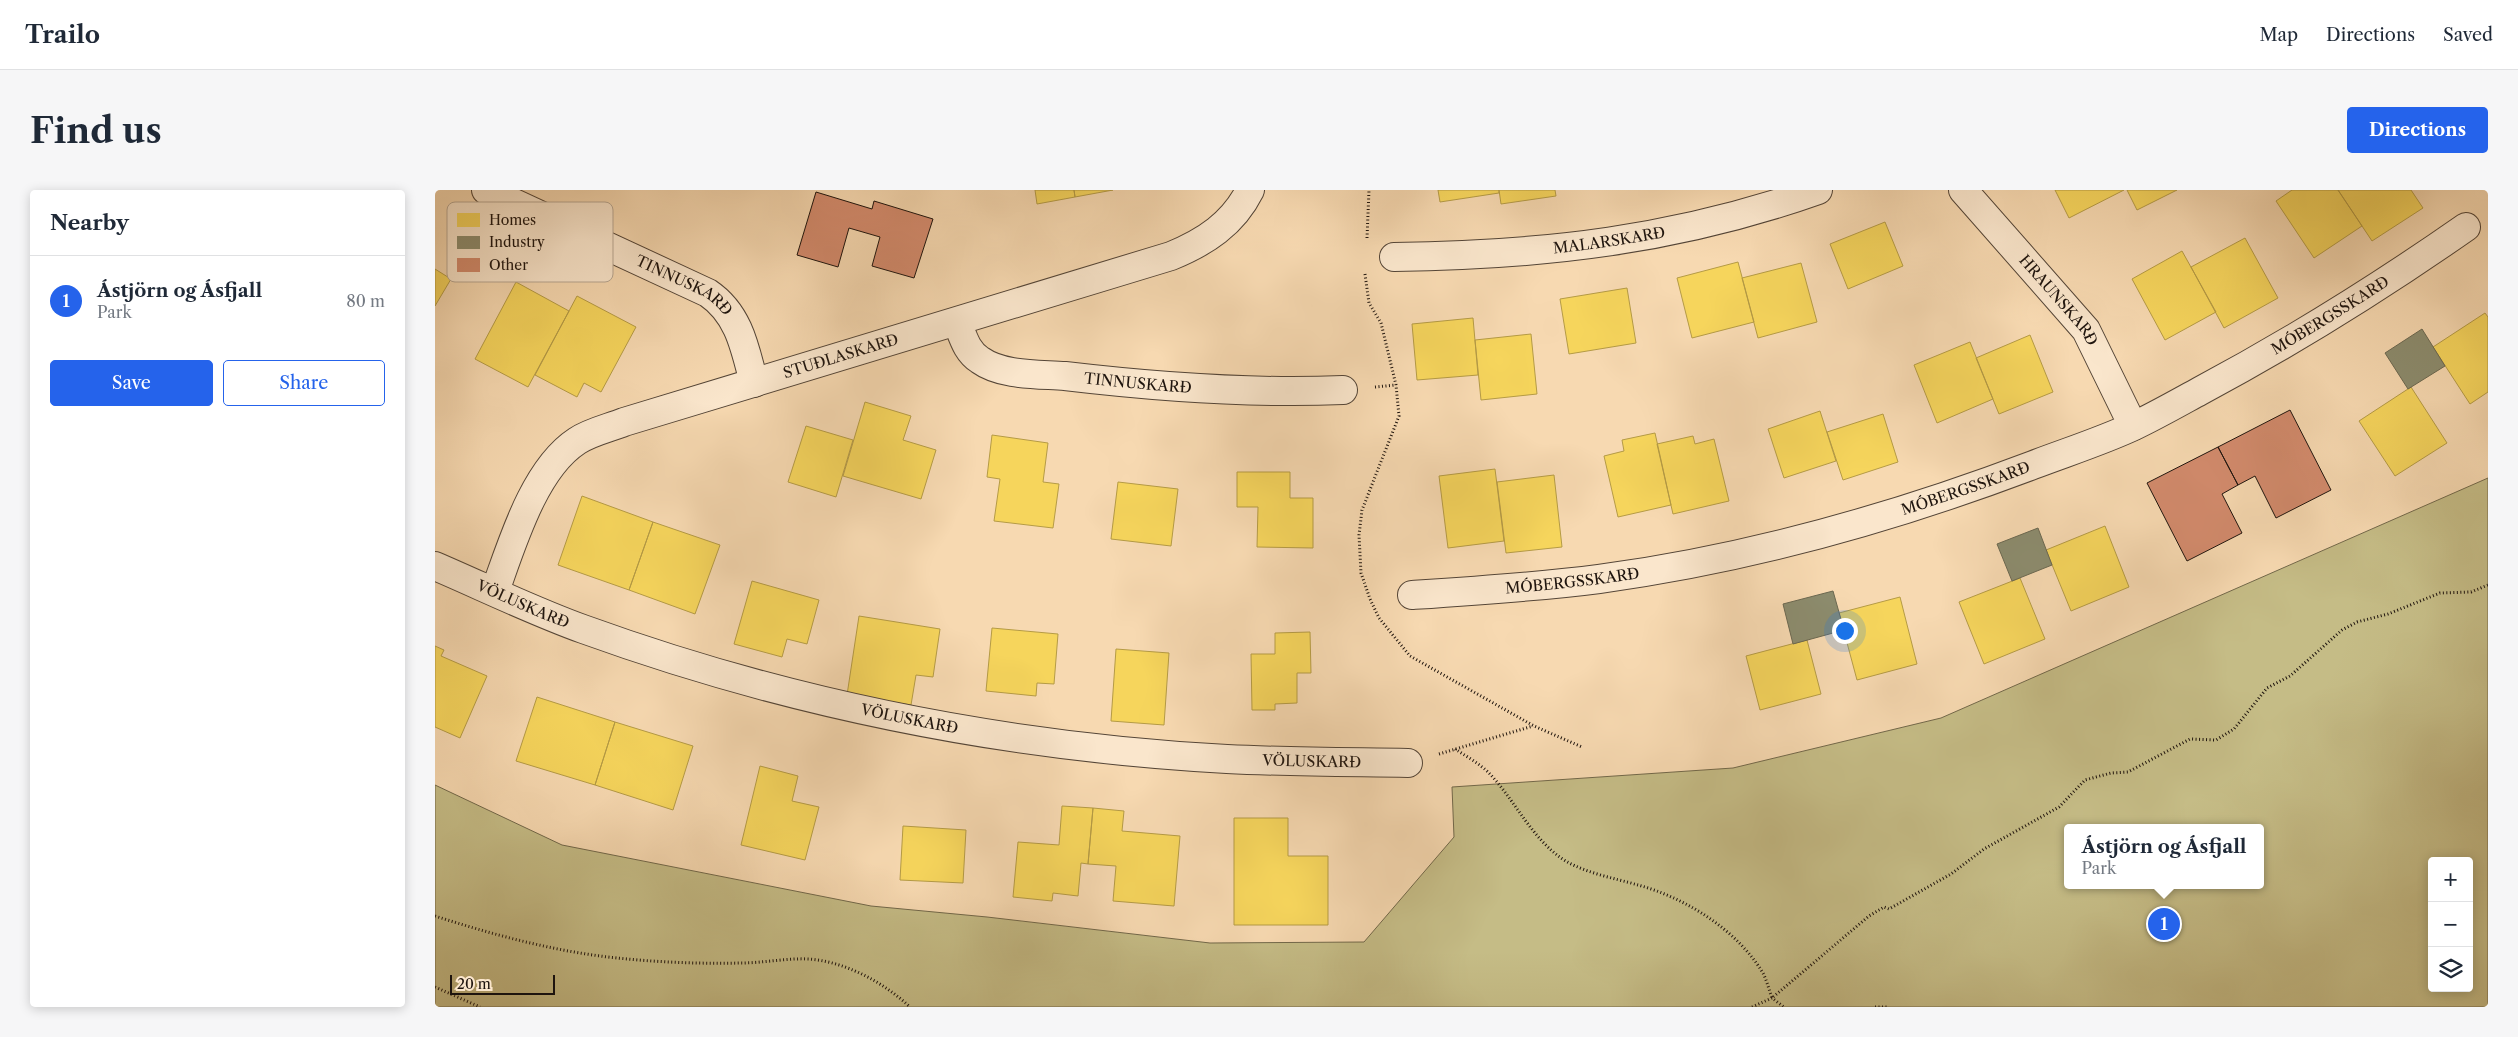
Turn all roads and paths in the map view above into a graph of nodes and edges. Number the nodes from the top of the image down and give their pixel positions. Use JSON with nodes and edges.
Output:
{"nodes":[{"id":1,"x":486,"y":190,"type":"edge"},
{"id":2,"x":1250,"y":190,"type":"edge"},
{"id":3,"x":1818,"y":190,"type":"edge"},
{"id":4,"x":1963,"y":190,"type":"edge"},
{"id":5,"x":512,"y":202,"type":"edge"},
{"id":6,"x":2466,"y":227,"type":"dead end"},
{"id":7,"x":613,"y":249,"type":"edge"},
{"id":8,"x":1394,"y":257,"type":"dead end"},
{"id":9,"x":1365,"y":285,"type":"dead end"},
{"id":10,"x":957,"y":322,"type":"junction"},
{"id":11,"x":754,"y":383,"type":"junction"},
{"id":12,"x":1343,"y":390,"type":"dead end"},
{"id":13,"x":2133,"y":426,"type":"junction"},
{"id":14,"x":435,"y":566,"type":"edge"},
{"id":15,"x":2488,"y":585,"type":"edge"},
{"id":16,"x":495,"y":591,"type":"junction"},
{"id":17,"x":1412,"y":595,"type":"dead end"},
{"id":18,"x":1534,"y":726,"type":"junction"},
{"id":19,"x":1582,"y":747,"type":"dead end"},
{"id":20,"x":1455,"y":749,"type":"junction"},
{"id":21,"x":1408,"y":763,"type":"joint"},
{"id":22,"x":435,"y":916,"type":"edge"},
{"id":23,"x":435,"y":988,"type":"edge"},
{"id":24,"x":1772,"y":998,"type":"junction"},
{"id":25,"x":480,"y":1007,"type":"edge"},
{"id":26,"x":910,"y":1007,"type":"edge"},
{"id":27,"x":1752,"y":1007,"type":"edge"},
{"id":28,"x":1784,"y":1007,"type":"edge"},
{"id":29,"x":1875,"y":1007,"type":"edge"},
{"id":30,"x":1887,"y":1007,"type":"edge"}],
"edges":[{"from":1,"to":5,"type":"street","name":"TINNUSKARÐ"},
{"from":2,"to":10,"type":"street","name":"STUÐLASKARÐ"},
{"from":3,"to":8,"type":"street","name":"MALARSKARÐ"},
{"from":4,"to":13,"type":"street","name":"HRAUNSKARÐ"},
{"from":6,"to":13,"type":"street","name":"MÓBERGSSKARÐ"},
{"from":7,"to":11,"type":"street","name":"TINNUSKARÐ"},
{"from":9,"to":18,"type":"path"},
{"from":10,"to":11,"type":"street","name":"STUÐLASKARÐ"},
{"from":10,"to":12,"type":"street","name":"TINNUSKARÐ"},
{"from":11,"to":16,"type":"street","name":"STUÐLASKARÐ"},
{"from":13,"to":17,"type":"street","name":"MÓBERGSSKARÐ"},
{"from":14,"to":16,"type":"street","name":"VÖLUSKARÐ"},
{"from":15,"to":24,"type":"path"},
{"from":16,"to":21,"type":"street","name":"VÖLUSKARÐ"},
{"from":18,"to":19,"type":"path"},
{"from":18,"to":20,"type":"path"},
{"from":20,"to":21,"type":"path"},
{"from":20,"to":24,"type":"path"},
{"from":22,"to":26,"type":"path"},
{"from":23,"to":25,"type":"path"},
{"from":24,"to":27,"type":"path"},
{"from":24,"to":28,"type":"path"},
{"from":29,"to":30,"type":"path"}]}
